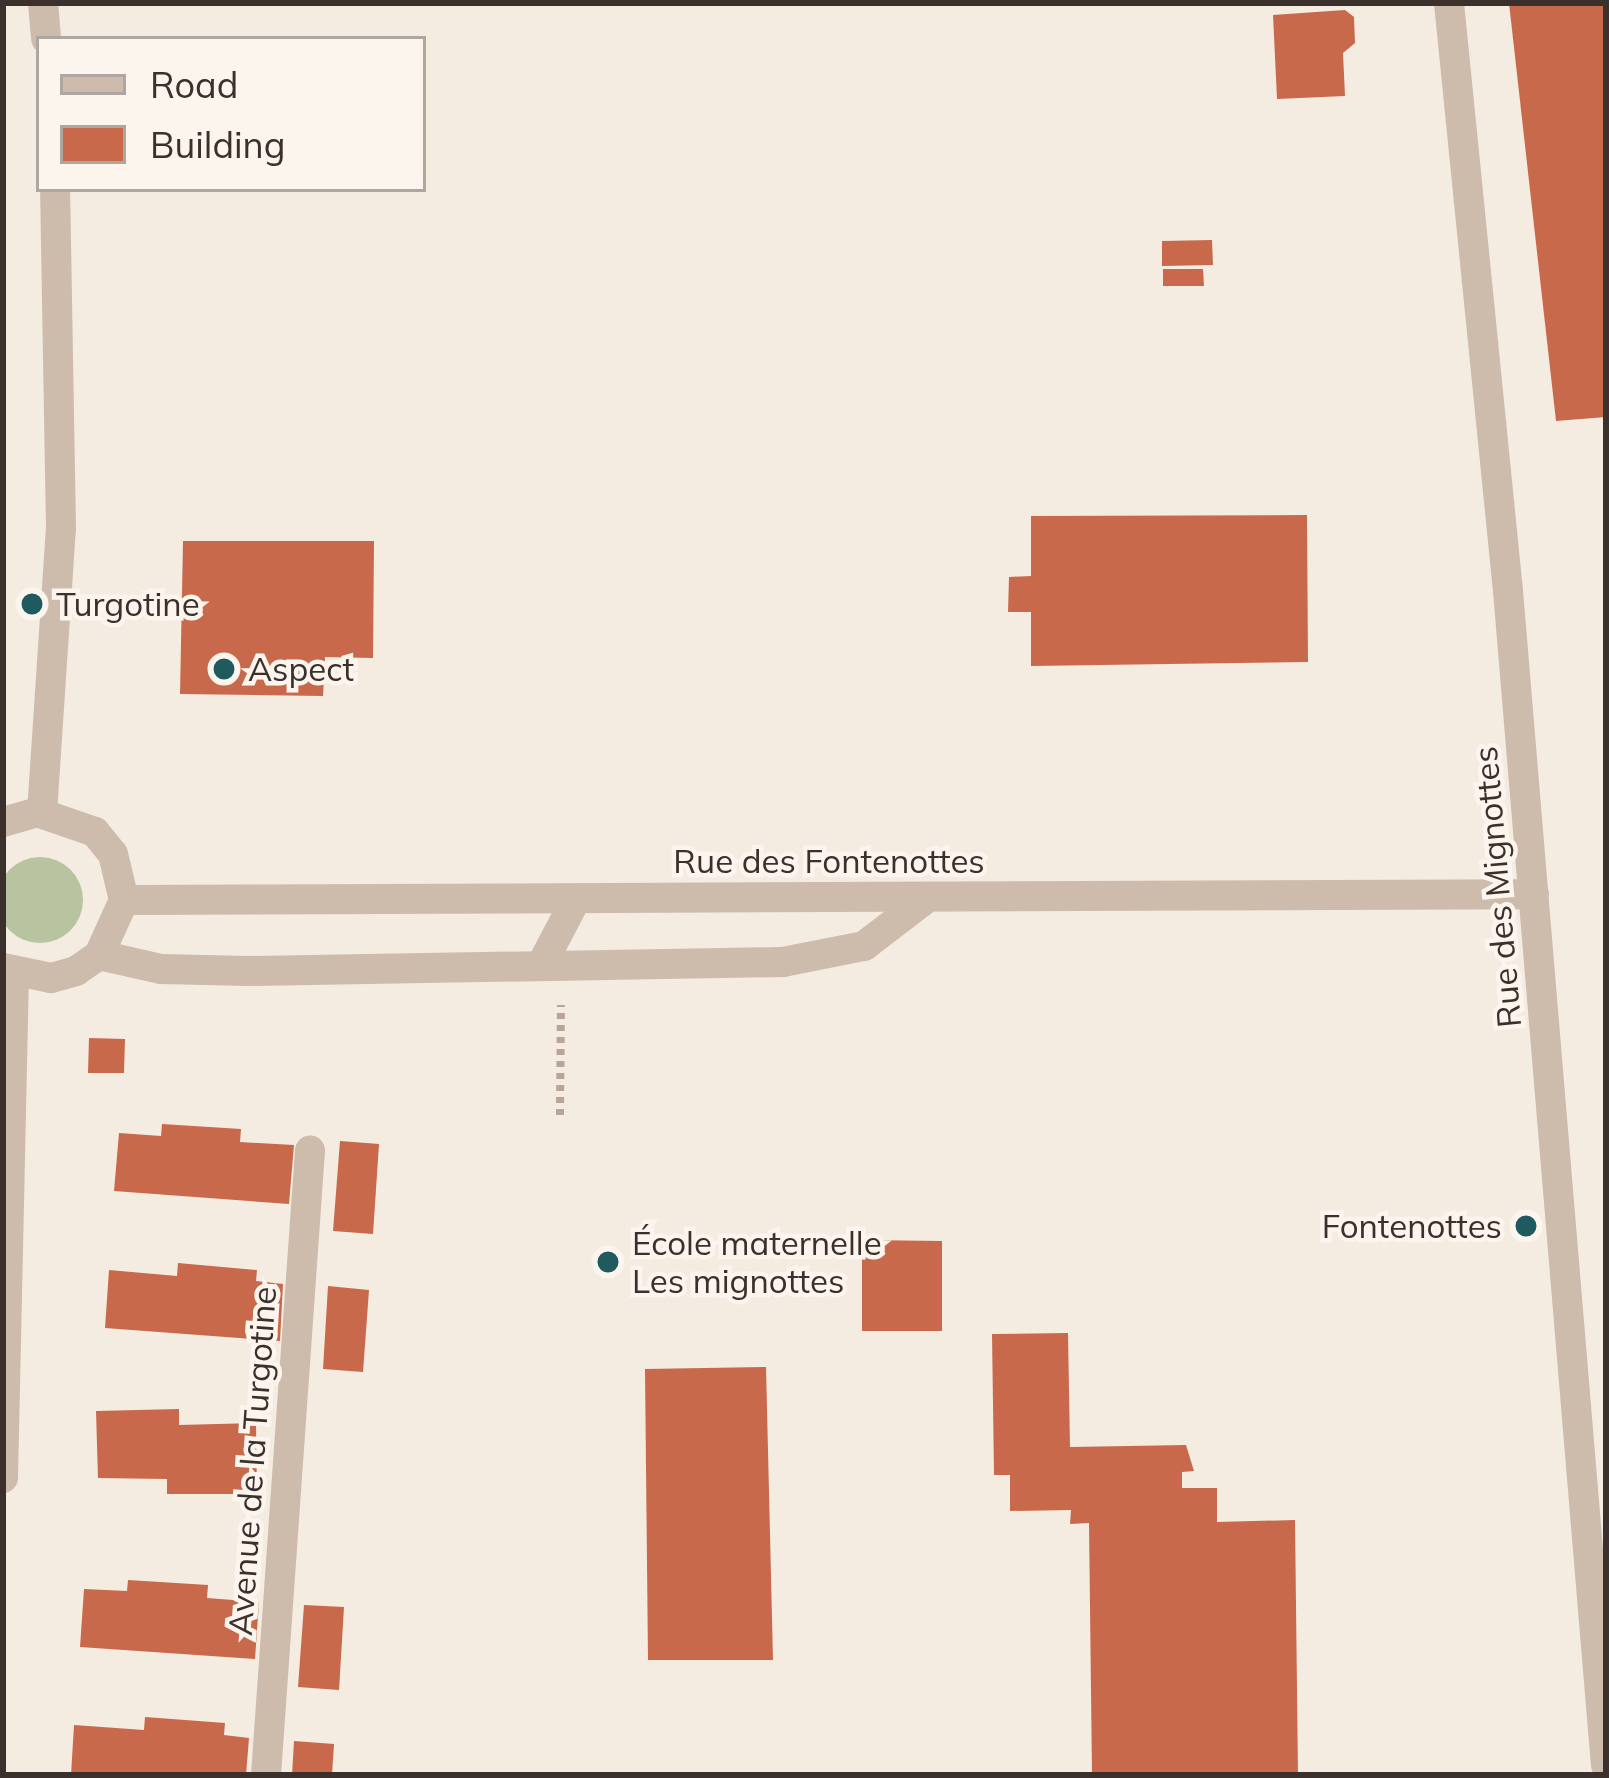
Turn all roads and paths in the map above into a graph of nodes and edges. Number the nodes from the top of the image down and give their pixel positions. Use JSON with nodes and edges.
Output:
{"nodes":[{"id":1,"x":44,"y":3,"type":"edge"},
{"id":2,"x":1448,"y":3,"type":"edge"},
{"id":3,"x":46,"y":36,"type":"edge"},
{"id":4,"x":55,"y":192,"type":"edge"},
{"id":5,"x":42,"y":813,"type":"junction"},
{"id":6,"x":3,"y":822,"type":"edge"},
{"id":7,"x":1534,"y":894,"type":"junction"},
{"id":8,"x":928,"y":897,"type":"junction"},
{"id":9,"x":576,"y":899,"type":"junction"},
{"id":10,"x":124,"y":900,"type":"junction"},
{"id":11,"x":99,"y":955,"type":"junction"},
{"id":12,"x":552,"y":961,"type":"junction"},
{"id":13,"x":9,"y":971,"type":"edge"},
{"id":14,"x":560,"y":1115,"type":"dead end"},
{"id":15,"x":310,"y":1151,"type":"dead end"},
{"id":16,"x":3,"y":1478,"type":"edge"},
{"id":17,"x":1606,"y":1765,"type":"edge"},
{"id":18,"x":266,"y":1775,"type":"edge"}],
"edges":[{"from":1,"to":3,"type":"street"},
{"from":2,"to":7,"type":"street","name":"Rue des Mignottes"},
{"from":4,"to":5,"type":"street"},
{"from":5,"to":6,"type":"street"},
{"from":5,"to":10,"type":"street"},
{"from":7,"to":8,"type":"street","name":"Rue des Fontenottes"},
{"from":7,"to":17,"type":"street","name":"Rue des Mignottes"},
{"from":8,"to":9,"type":"street","name":"Rue des Fontenottes"},
{"from":8,"to":12,"type":"street"},
{"from":9,"to":10,"type":"street","name":"Rue des Fontenottes"},
{"from":9,"to":12,"type":"street"},
{"from":10,"to":11,"type":"street"},
{"from":11,"to":12,"type":"street"},
{"from":11,"to":13,"type":"street"},
{"from":12,"to":14,"type":"path"},
{"from":13,"to":16,"type":"street"},
{"from":15,"to":18,"type":"street","name":"Avenue de la Turgotine"}]}
